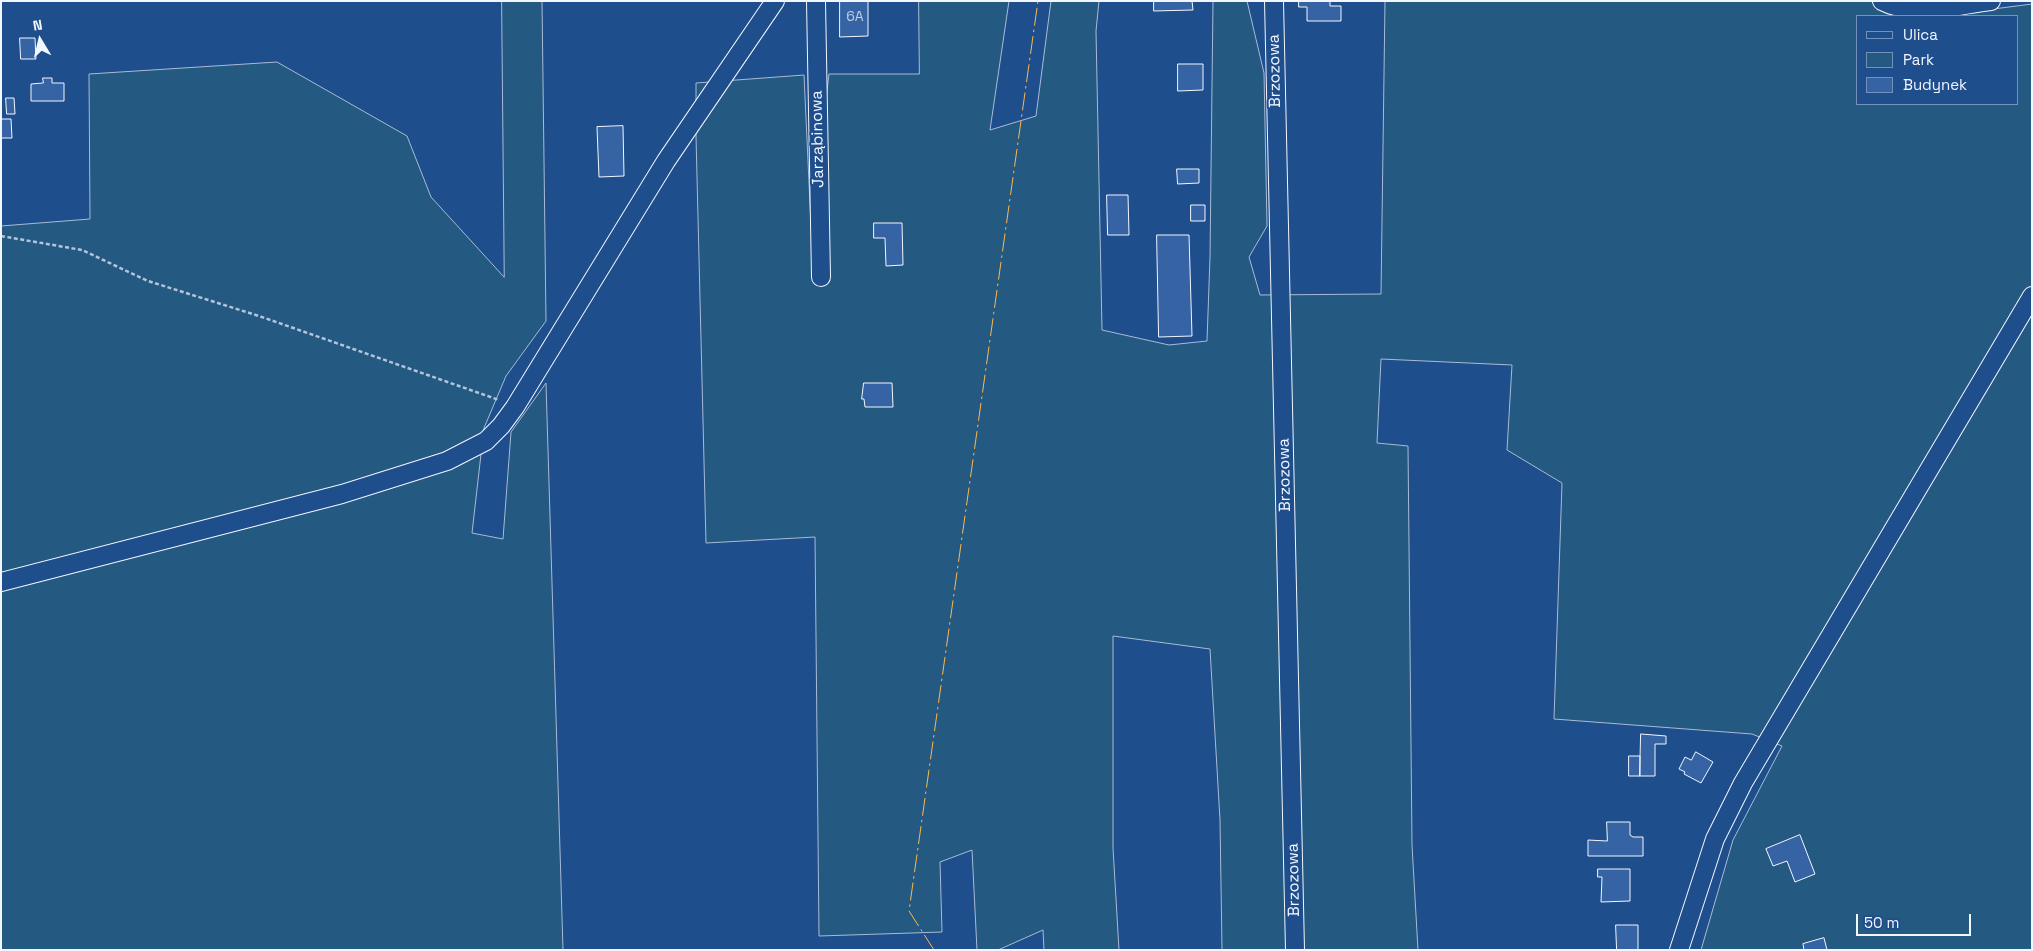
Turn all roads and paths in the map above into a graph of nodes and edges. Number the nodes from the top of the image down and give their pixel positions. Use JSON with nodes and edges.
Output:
{"nodes":[{"id":1,"x":774,"y":1,"type":"edge"},
{"id":2,"x":816,"y":1,"type":"edge"},
{"id":3,"x":1274,"y":1,"type":"edge"},
{"id":4,"x":1882,"y":1,"type":"edge"},
{"id":5,"x":1991,"y":1,"type":"edge"},
{"id":6,"x":1,"y":236,"type":"edge"},
{"id":7,"x":821,"y":277,"type":"dead end"},
{"id":8,"x":2032,"y":296,"type":"edge"},
{"id":9,"x":515,"y":407,"type":"junction"},
{"id":10,"x":1,"y":582,"type":"edge"},
{"id":11,"x":1295,"y":950,"type":"edge"},
{"id":12,"x":1680,"y":950,"type":"edge"}],
"edges":[{"from":1,"to":9,"type":"street"},
{"from":2,"to":7,"type":"street","name":"Jarząbinowa"},
{"from":3,"to":11,"type":"street","name":"Brzozowa"},
{"from":4,"to":5,"type":"street"},
{"from":6,"to":9,"type":"path"},
{"from":8,"to":12,"type":"street"},
{"from":9,"to":10,"type":"street"}]}
